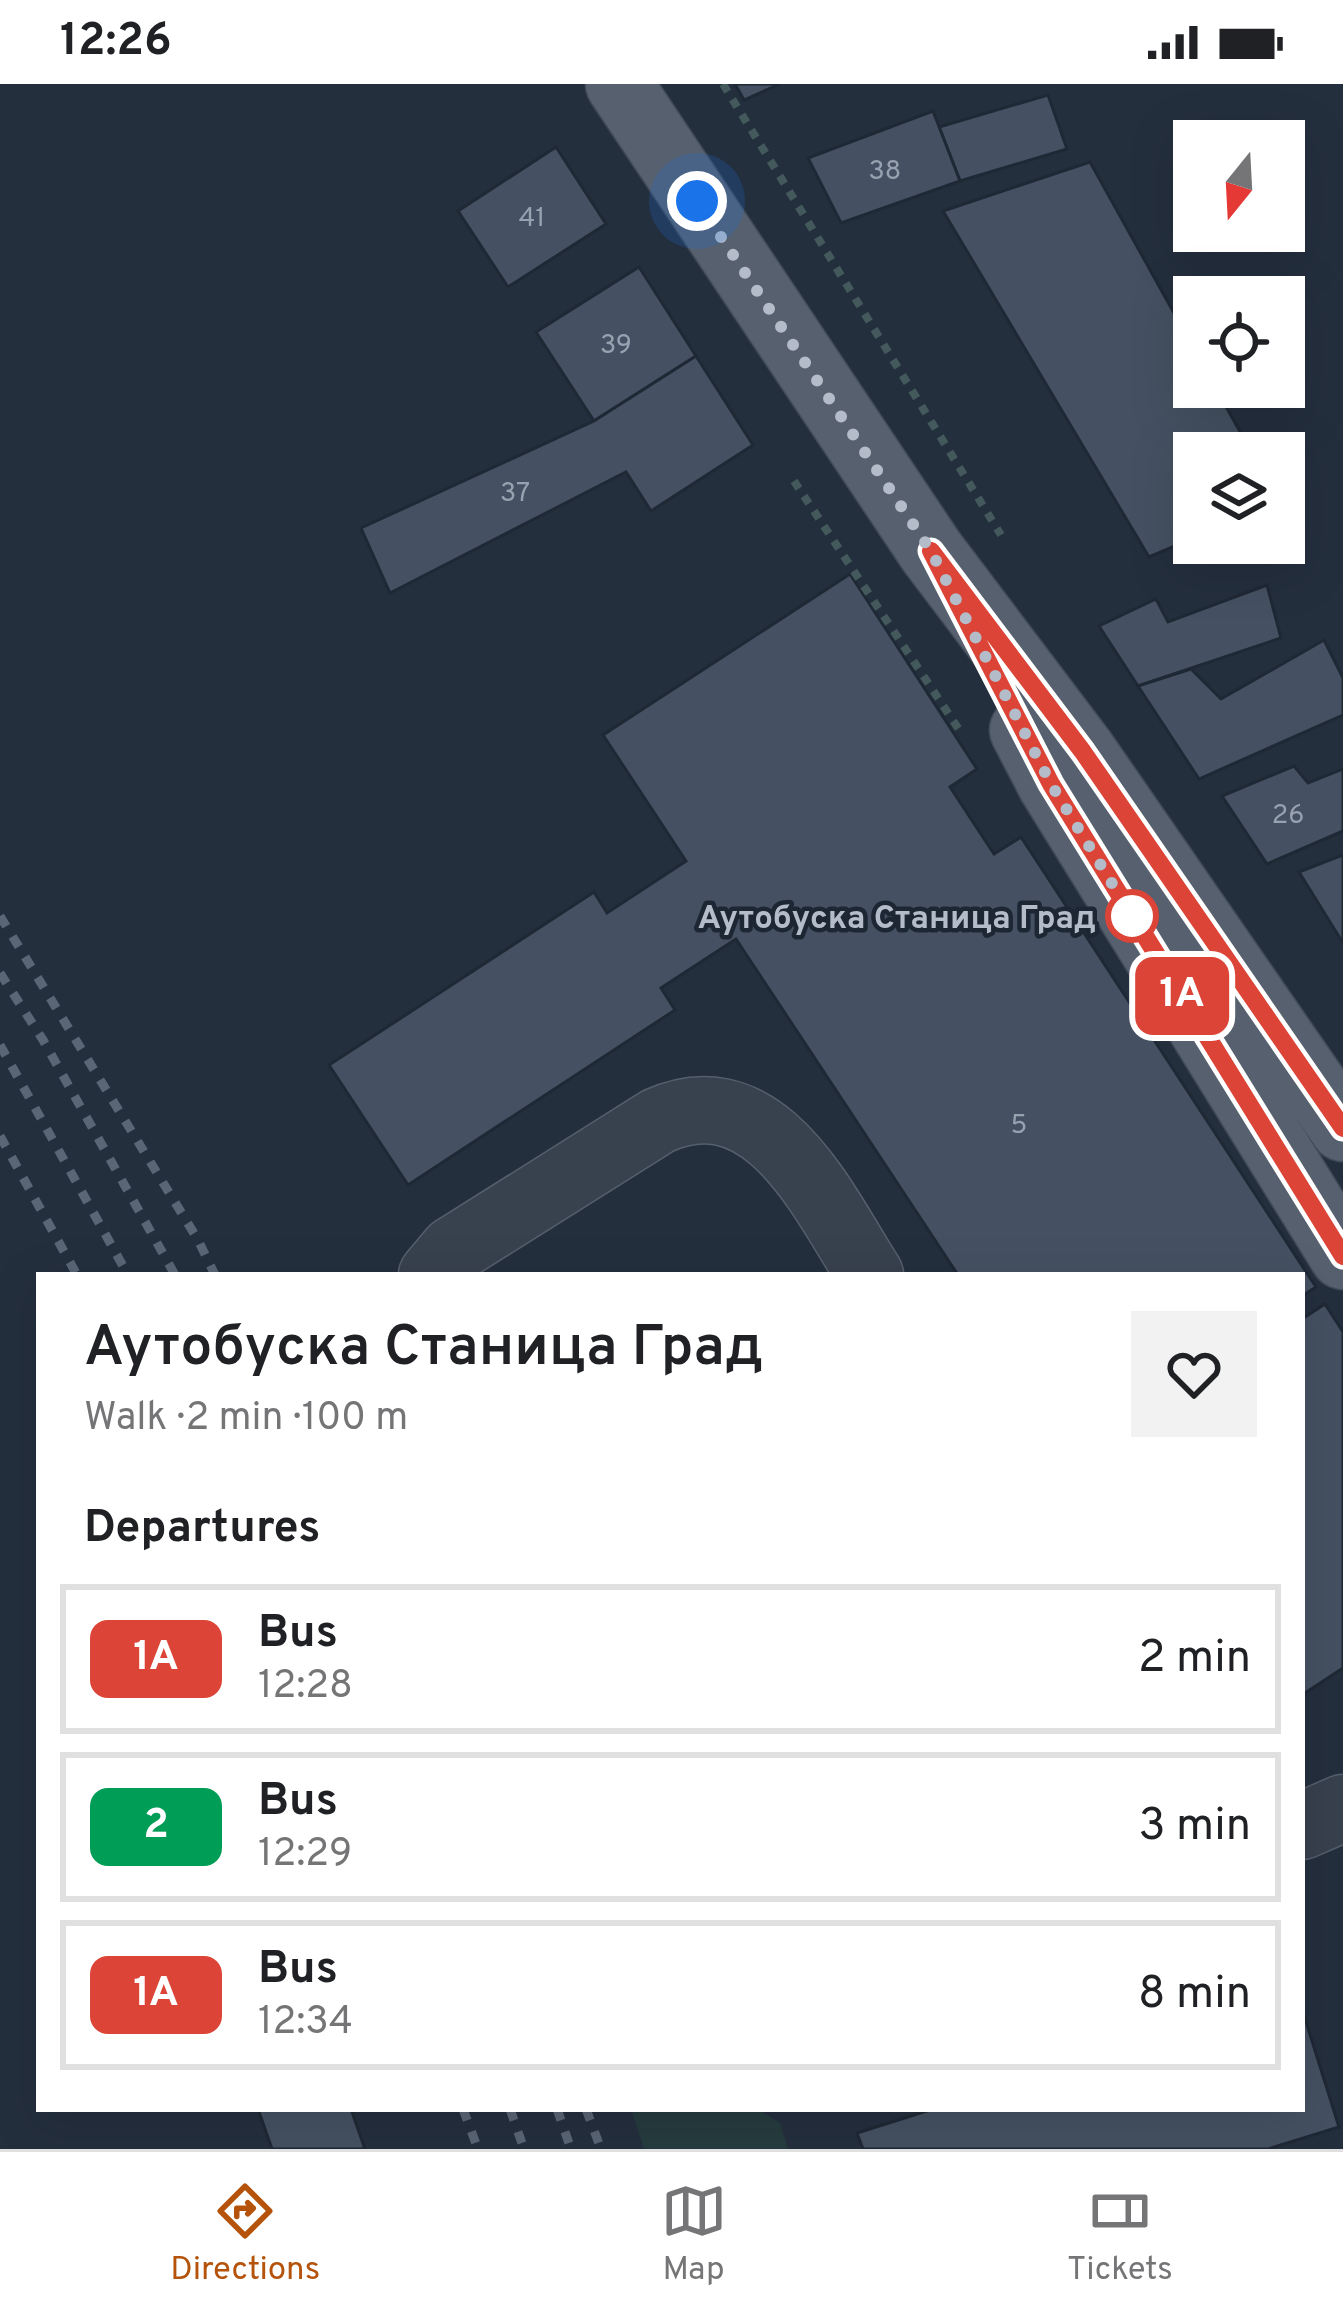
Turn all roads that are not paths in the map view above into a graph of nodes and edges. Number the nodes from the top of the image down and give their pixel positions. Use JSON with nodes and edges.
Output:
{"nodes":[{"id":1,"x":619,"y":84,"type":"edge"},
{"id":2,"x":931,"y":551,"type":"junction"},
{"id":3,"x":1343,"y":1128,"type":"edge"},
{"id":4,"x":1343,"y":1256,"type":"edge"},
{"id":5,"x":435,"y":1272,"type":"edge"},
{"id":6,"x":868,"y":1272,"type":"edge"},
{"id":7,"x":1343,"y":1808,"type":"edge"},
{"id":8,"x":1305,"y":1825,"type":"edge"}],
"edges":[{"from":1,"to":2,"type":"main road"},
{"from":2,"to":3,"type":"main road"},
{"from":2,"to":4,"type":"main road"},
{"from":5,"to":6,"type":"lane"},
{"from":7,"to":8,"type":"lane"}]}
